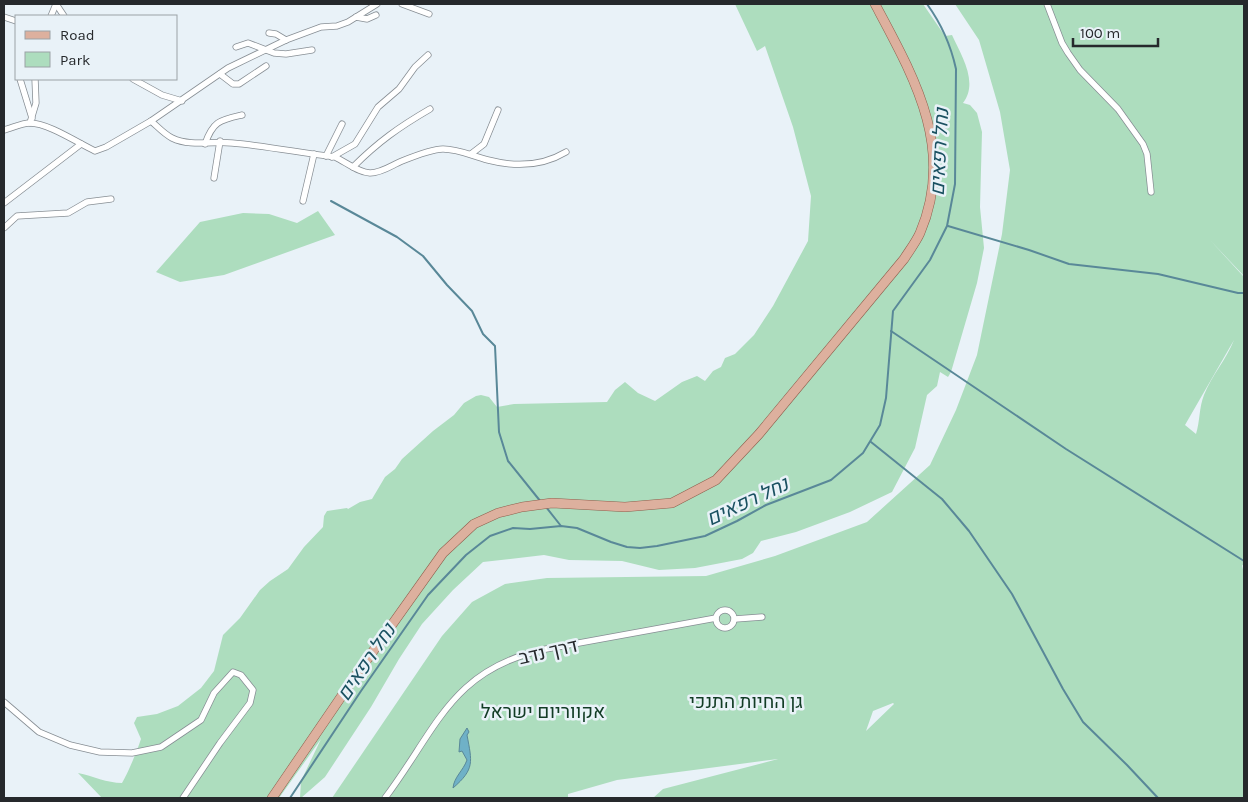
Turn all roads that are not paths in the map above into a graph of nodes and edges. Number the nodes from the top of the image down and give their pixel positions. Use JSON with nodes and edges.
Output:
{"nodes":[{"id":1,"x":376,"y":4,"type":"edge"},
{"id":2,"x":402,"y":4,"type":"edge"},
{"id":3,"x":875,"y":4,"type":"edge"},
{"id":4,"x":1047,"y":4,"type":"edge"},
{"id":5,"x":429,"y":14,"type":"dead end"},
{"id":6,"x":51,"y":15,"type":"edge"},
{"id":7,"x":63,"y":15,"type":"edge"},
{"id":8,"x":376,"y":15,"type":"dead end"},
{"id":9,"x":356,"y":17,"type":"junction"},
{"id":10,"x":269,"y":33,"type":"dead end"},
{"id":11,"x":286,"y":40,"type":"junction"},
{"id":12,"x":236,"y":47,"type":"dead end"},
{"id":13,"x":265,"y":50,"type":"junction"},
{"id":14,"x":312,"y":50,"type":"dead end"},
{"id":15,"x":428,"y":55,"type":"dead end"},
{"id":16,"x":266,"y":66,"type":"dead end"},
{"id":17,"x":220,"y":74,"type":"junction"},
{"id":18,"x":20,"y":80,"type":"edge"},
{"id":19,"x":35,"y":80,"type":"edge"},
{"id":20,"x":135,"y":80,"type":"edge"},
{"id":21,"x":182,"y":101,"type":"junction"},
{"id":22,"x":430,"y":109,"type":"dead end"},
{"id":23,"x":498,"y":110,"type":"dead end"},
{"id":24,"x":242,"y":114,"type":"dead end"},
{"id":25,"x":31,"y":120,"type":"junction"},
{"id":26,"x":150,"y":121,"type":"junction"},
{"id":27,"x":342,"y":124,"type":"dead end"},
{"id":28,"x":4,"y":130,"type":"edge"},
{"id":29,"x":220,"y":142,"type":"junction"},
{"id":30,"x":81,"y":144,"type":"junction"},
{"id":31,"x":206,"y":144,"type":"junction"},
{"id":32,"x":566,"y":152,"type":"dead end"},
{"id":33,"x":314,"y":154,"type":"junction"},
{"id":34,"x":471,"y":154,"type":"junction"},
{"id":35,"x":329,"y":156,"type":"junction"},
{"id":36,"x":353,"y":167,"type":"junction"},
{"id":37,"x":214,"y":178,"type":"dead end"},
{"id":38,"x":1151,"y":192,"type":"dead end"},
{"id":39,"x":111,"y":199,"type":"dead end"},
{"id":40,"x":5,"y":201,"type":"edge"},
{"id":41,"x":303,"y":201,"type":"dead end"},
{"id":42,"x":4,"y":228,"type":"edge"},
{"id":43,"x":762,"y":617,"type":"dead end"},
{"id":44,"x":735,"y":619,"type":"junction"},
{"id":45,"x":716,"y":621,"type":"junction"},
{"id":46,"x":4,"y":702,"type":"edge"},
{"id":47,"x":183,"y":798,"type":"edge"},
{"id":48,"x":272,"y":798,"type":"edge"},
{"id":49,"x":385,"y":798,"type":"edge"}],
"edges":[{"from":1,"to":9,"type":"street"},
{"from":2,"to":5,"type":"street"},
{"from":3,"to":48,"type":"main road"},
{"from":4,"to":38,"type":"street"},
{"from":6,"to":7,"type":"street"},
{"from":8,"to":9,"type":"street"},
{"from":9,"to":11,"type":"street"},
{"from":10,"to":11,"type":"street"},
{"from":11,"to":13,"type":"street"},
{"from":12,"to":13,"type":"street"},
{"from":13,"to":14,"type":"street"},
{"from":13,"to":17,"type":"street"},
{"from":15,"to":35,"type":"street"},
{"from":16,"to":17,"type":"street"},
{"from":17,"to":21,"type":"street"},
{"from":18,"to":25,"type":"street"},
{"from":19,"to":25,"type":"street"},
{"from":20,"to":21,"type":"street"},
{"from":21,"to":26,"type":"street"},
{"from":22,"to":36,"type":"street"},
{"from":23,"to":34,"type":"street"},
{"from":24,"to":31,"type":"street"},
{"from":25,"to":28,"type":"street"},
{"from":25,"to":30,"type":"street"},
{"from":26,"to":30,"type":"street"},
{"from":26,"to":31,"type":"street"},
{"from":27,"to":35,"type":"street"},
{"from":29,"to":31,"type":"street"},
{"from":29,"to":33,"type":"street"},
{"from":29,"to":37,"type":"street"},
{"from":30,"to":40,"type":"street"},
{"from":32,"to":34,"type":"street"},
{"from":33,"to":35,"type":"street"},
{"from":33,"to":41,"type":"street"},
{"from":34,"to":36,"type":"street"},
{"from":35,"to":36,"type":"street"},
{"from":39,"to":42,"type":"street"},
{"from":43,"to":44,"type":"street"},
{"from":44,"to":45,"type":"street"},
{"from":44,"to":45,"type":"street"},
{"from":45,"to":49,"type":"street","name":"דרך נדב"},
{"from":46,"to":47,"type":"street"}]}
